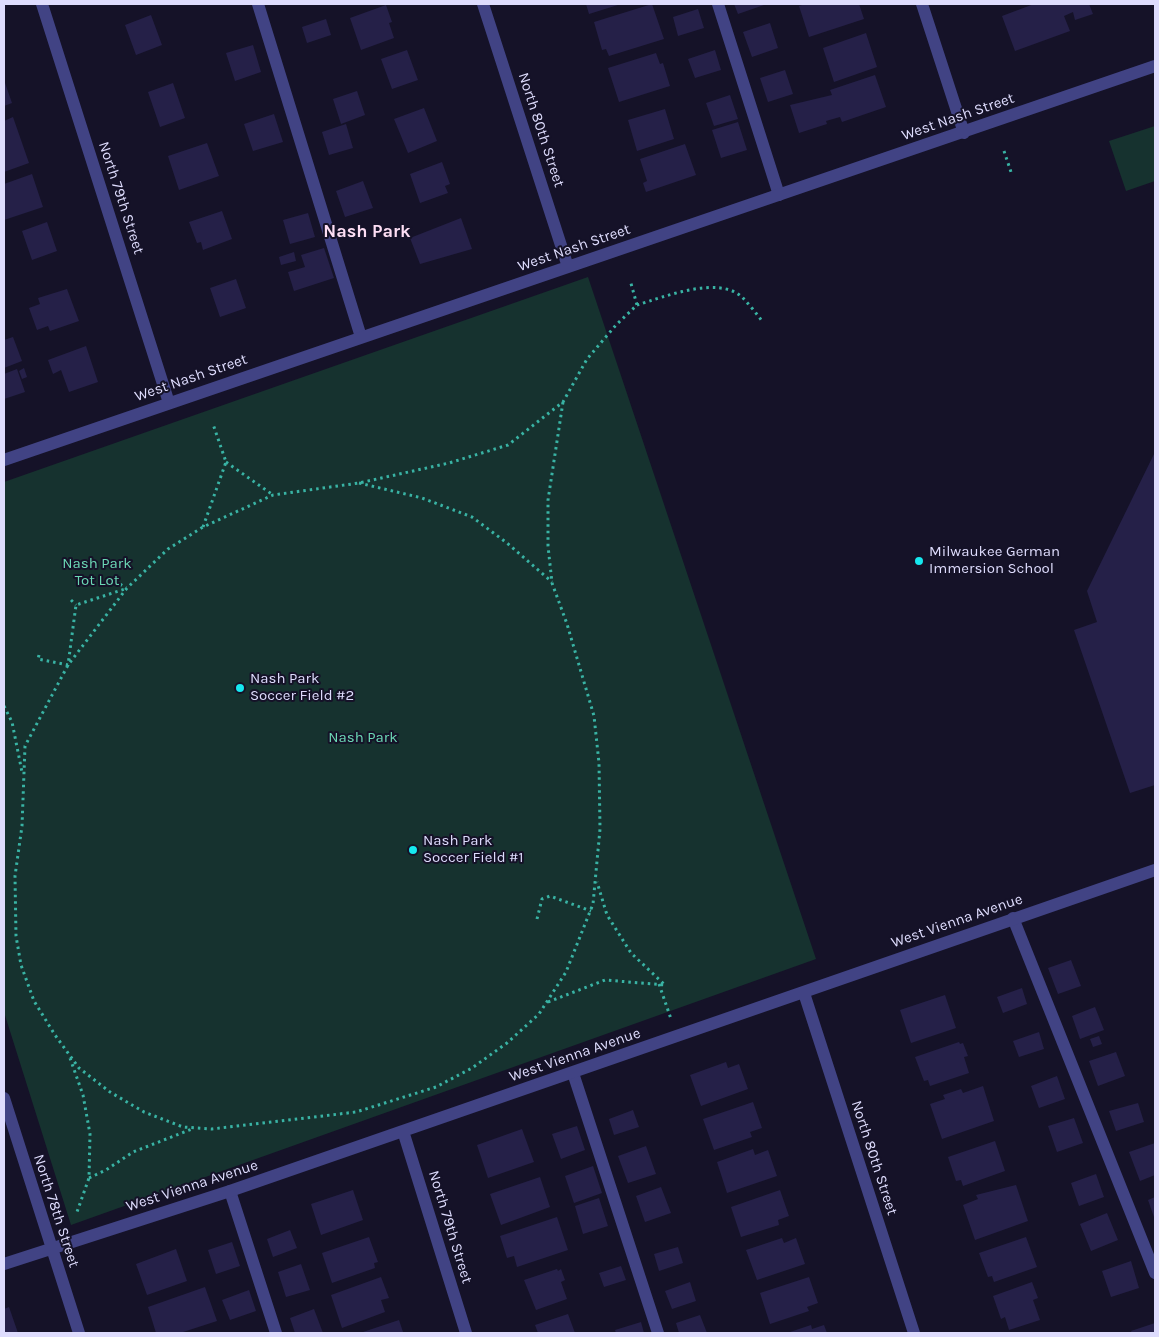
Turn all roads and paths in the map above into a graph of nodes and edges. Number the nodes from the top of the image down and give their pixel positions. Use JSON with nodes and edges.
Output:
{"nodes":[{"id":1,"x":42,"y":4,"type":"edge"},
{"id":2,"x":258,"y":4,"type":"edge"},
{"id":3,"x":483,"y":4,"type":"edge"},
{"id":4,"x":718,"y":4,"type":"edge"},
{"id":5,"x":922,"y":4,"type":"edge"},
{"id":6,"x":1155,"y":66,"type":"edge"},
{"id":7,"x":964,"y":133,"type":"junction"},
{"id":8,"x":1004,"y":150,"type":"dead end"},
{"id":9,"x":1012,"y":175,"type":"dead end"},
{"id":10,"x":779,"y":195,"type":"junction"},
{"id":11,"x":568,"y":267,"type":"junction"},
{"id":12,"x":630,"y":280,"type":"dead end"},
{"id":13,"x":637,"y":305,"type":"junction"},
{"id":14,"x":762,"y":321,"type":"dead end"},
{"id":15,"x":361,"y":337,"type":"junction"},
{"id":16,"x":563,"y":402,"type":"junction"},
{"id":17,"x":169,"y":403,"type":"junction"},
{"id":18,"x":213,"y":424,"type":"dead end"},
{"id":19,"x":4,"y":460,"type":"edge"},
{"id":20,"x":226,"y":462,"type":"junction"},
{"id":21,"x":359,"y":483,"type":"junction"},
{"id":22,"x":274,"y":495,"type":"junction"},
{"id":23,"x":203,"y":527,"type":"junction"},
{"id":24,"x":552,"y":583,"type":"junction"},
{"id":25,"x":120,"y":584,"type":"dead end"},
{"id":26,"x":127,"y":588,"type":"junction"},
{"id":27,"x":71,"y":600,"type":"dead end"},
{"id":28,"x":76,"y":605,"type":"junction"},
{"id":29,"x":39,"y":655,"type":"dead end"},
{"id":30,"x":68,"y":665,"type":"junction"},
{"id":31,"x":4,"y":706,"type":"edge"},
{"id":32,"x":23,"y":778,"type":"junction"},
{"id":33,"x":1155,"y":870,"type":"edge"},
{"id":34,"x":596,"y":879,"type":"junction"},
{"id":35,"x":591,"y":911,"type":"junction"},
{"id":36,"x":1013,"y":918,"type":"junction"},
{"id":37,"x":536,"y":919,"type":"dead end"},
{"id":38,"x":659,"y":984,"type":"junction"},
{"id":39,"x":804,"y":993,"type":"junction"},
{"id":40,"x":546,"y":1003,"type":"junction"},
{"id":41,"x":677,"y":1037,"type":"junction"},
{"id":42,"x":68,"y":1052,"type":"junction"},
{"id":43,"x":573,"y":1073,"type":"junction"},
{"id":44,"x":4,"y":1098,"type":"edge"},
{"id":45,"x":194,"y":1128,"type":"junction"},
{"id":46,"x":403,"y":1131,"type":"junction"},
{"id":47,"x":90,"y":1178,"type":"junction"},
{"id":48,"x":230,"y":1191,"type":"junction"},
{"id":49,"x":77,"y":1212,"type":"dead end"},
{"id":50,"x":51,"y":1248,"type":"junction"},
{"id":51,"x":4,"y":1264,"type":"edge"},
{"id":52,"x":1155,"y":1273,"type":"edge"},
{"id":53,"x":79,"y":1333,"type":"edge"},
{"id":54,"x":276,"y":1333,"type":"edge"},
{"id":55,"x":466,"y":1333,"type":"edge"},
{"id":56,"x":658,"y":1333,"type":"edge"},
{"id":57,"x":914,"y":1333,"type":"edge"}],
"edges":[{"from":1,"to":17,"type":"street","name":"North 79th Street"},
{"from":2,"to":15,"type":"street"},
{"from":3,"to":11,"type":"street","name":"North 80th Street"},
{"from":4,"to":10,"type":"street"},
{"from":5,"to":7,"type":"street"},
{"from":6,"to":7,"type":"street","name":"West Nash Street"},
{"from":7,"to":10,"type":"street","name":"West Nash Street"},
{"from":8,"to":9,"type":"path"},
{"from":10,"to":11,"type":"street","name":"West Nash Street"},
{"from":11,"to":15,"type":"street","name":"West Nash Street"},
{"from":12,"to":13,"type":"path"},
{"from":13,"to":14,"type":"path"},
{"from":13,"to":16,"type":"path"},
{"from":15,"to":17,"type":"street","name":"West Nash Street"},
{"from":16,"to":21,"type":"path"},
{"from":16,"to":24,"type":"path"},
{"from":17,"to":19,"type":"street","name":"West Nash Street"},
{"from":18,"to":20,"type":"path"},
{"from":20,"to":22,"type":"path"},
{"from":20,"to":23,"type":"path"},
{"from":21,"to":22,"type":"path"},
{"from":21,"to":24,"type":"path"},
{"from":22,"to":23,"type":"path"},
{"from":23,"to":26,"type":"path"},
{"from":24,"to":34,"type":"path"},
{"from":25,"to":26,"type":"path"},
{"from":26,"to":28,"type":"path"},
{"from":26,"to":30,"type":"path"},
{"from":27,"to":28,"type":"path"},
{"from":28,"to":30,"type":"path"},
{"from":29,"to":30,"type":"path"},
{"from":30,"to":32,"type":"path"},
{"from":31,"to":32,"type":"path"},
{"from":32,"to":42,"type":"path"},
{"from":33,"to":36,"type":"street","name":"West Vienna Avenue"},
{"from":34,"to":35,"type":"path"},
{"from":34,"to":38,"type":"path"},
{"from":35,"to":37,"type":"path"},
{"from":35,"to":40,"type":"path"},
{"from":36,"to":39,"type":"street","name":"West Vienna Avenue"},
{"from":36,"to":52,"type":"street"},
{"from":38,"to":40,"type":"path"},
{"from":38,"to":41,"type":"path"},
{"from":39,"to":41,"type":"street","name":"West Vienna Avenue"},
{"from":39,"to":57,"type":"street","name":"North 80th Street"},
{"from":40,"to":45,"type":"path"},
{"from":41,"to":43,"type":"street","name":"West Vienna Avenue"},
{"from":42,"to":45,"type":"path"},
{"from":42,"to":47,"type":"path"},
{"from":43,"to":46,"type":"street","name":"West Vienna Avenue"},
{"from":43,"to":56,"type":"street"},
{"from":44,"to":50,"type":"street","name":"North 78th Street"},
{"from":45,"to":47,"type":"path"},
{"from":46,"to":48,"type":"street","name":"West Vienna Avenue"},
{"from":46,"to":55,"type":"street","name":"North 79th Street"},
{"from":47,"to":49,"type":"path"},
{"from":48,"to":50,"type":"street","name":"West Vienna Avenue"},
{"from":48,"to":54,"type":"street"},
{"from":50,"to":51,"type":"street","name":"West Vienna Avenue"},
{"from":50,"to":53,"type":"street","name":"North 78th Street"}]}
